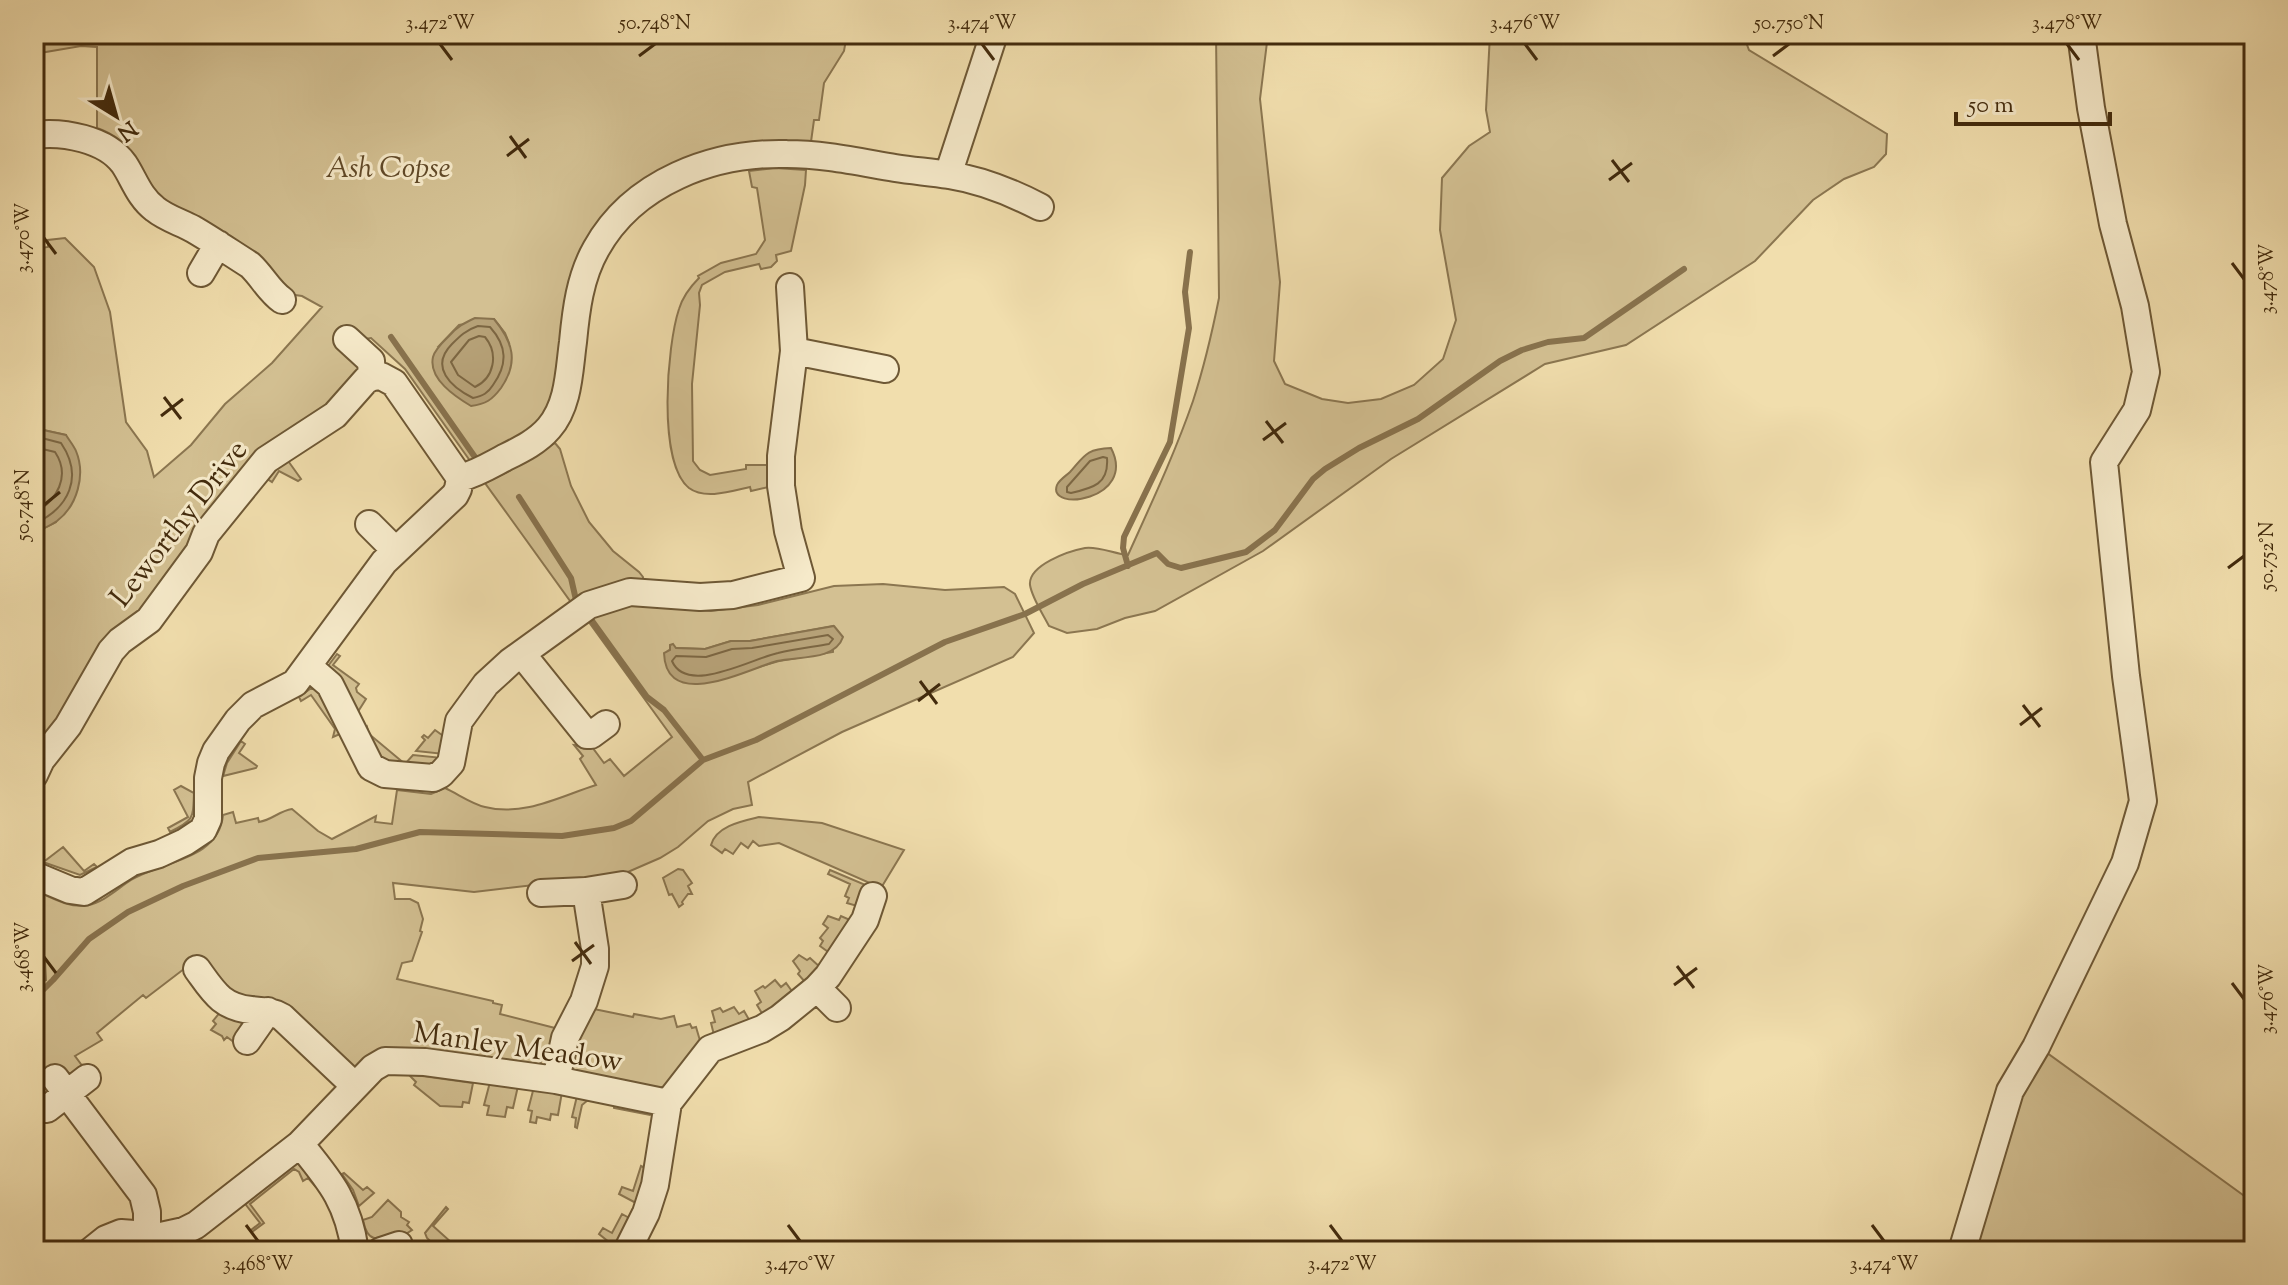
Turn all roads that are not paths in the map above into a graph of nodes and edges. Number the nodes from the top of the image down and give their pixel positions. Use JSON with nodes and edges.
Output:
{"nodes":[{"id":1,"x":994,"y":34,"type":"edge"},
{"id":2,"x":2081,"y":34,"type":"edge"},
{"id":3,"x":34,"y":135,"type":"edge"},
{"id":4,"x":948,"y":175,"type":"junction"},
{"id":5,"x":1040,"y":207,"type":"dead end"},
{"id":6,"x":218,"y":244,"type":"junction"},
{"id":7,"x":201,"y":273,"type":"dead end"},
{"id":8,"x":790,"y":287,"type":"dead end"},
{"id":9,"x":282,"y":300,"type":"dead end"},
{"id":10,"x":347,"y":339,"type":"dead end"},
{"id":11,"x":794,"y":351,"type":"junction"},
{"id":12,"x":885,"y":369,"type":"dead end"},
{"id":13,"x":372,"y":377,"type":"junction"},
{"id":14,"x":460,"y":478,"type":"junction"},
{"id":15,"x":369,"y":524,"type":"dead end"},
{"id":16,"x":395,"y":550,"type":"junction"},
{"id":17,"x":522,"y":654,"type":"junction"},
{"id":18,"x":308,"y":666,"type":"junction"},
{"id":19,"x":606,"y":724,"type":"dead end"},
{"id":20,"x":34,"y":775,"type":"edge"},
{"id":21,"x":34,"y":875,"type":"edge"},
{"id":22,"x":623,"y":885,"type":"dead end"},
{"id":23,"x":586,"y":891,"type":"junction"},
{"id":24,"x":541,"y":893,"type":"dead end"},
{"id":25,"x":873,"y":896,"type":"dead end"},
{"id":26,"x":197,"y":969,"type":"dead end"},
{"id":27,"x":817,"y":988,"type":"junction"},
{"id":28,"x":837,"y":1008,"type":"dead end"},
{"id":29,"x":268,"y":1011,"type":"junction"},
{"id":30,"x":247,"y":1041,"type":"dead end"},
{"id":31,"x":556,"y":1080,"type":"junction"},
{"id":32,"x":355,"y":1086,"type":"junction"},
{"id":33,"x":64,"y":1090,"type":"dead end"},
{"id":34,"x":668,"y":1103,"type":"junction"},
{"id":35,"x":300,"y":1144,"type":"junction"},
{"id":36,"x":147,"y":1237,"type":"junction"},
{"id":37,"x":91,"y":1251,"type":"edge"},
{"id":38,"x":355,"y":1251,"type":"edge"},
{"id":39,"x":627,"y":1251,"type":"edge"},
{"id":40,"x":1962,"y":1251,"type":"edge"}],
"edges":[{"from":1,"to":4,"type":"street"},
{"from":2,"to":40,"type":"street"},
{"from":3,"to":6,"type":"street"},
{"from":4,"to":5,"type":"street"},
{"from":4,"to":14,"type":"street"},
{"from":6,"to":7,"type":"street"},
{"from":6,"to":9,"type":"street"},
{"from":8,"to":11,"type":"street"},
{"from":10,"to":13,"type":"street"},
{"from":11,"to":12,"type":"street"},
{"from":11,"to":17,"type":"street"},
{"from":13,"to":14,"type":"street"},
{"from":13,"to":20,"type":"street","name":"Leworthy Drive"},
{"from":14,"to":16,"type":"street"},
{"from":15,"to":16,"type":"street"},
{"from":16,"to":18,"type":"street"},
{"from":17,"to":18,"type":"street"},
{"from":17,"to":19,"type":"street"},
{"from":18,"to":21,"type":"street"},
{"from":22,"to":23,"type":"street"},
{"from":23,"to":24,"type":"street"},
{"from":23,"to":31,"type":"street"},
{"from":25,"to":27,"type":"street"},
{"from":26,"to":29,"type":"street"},
{"from":27,"to":28,"type":"street"},
{"from":27,"to":34,"type":"street"},
{"from":29,"to":30,"type":"street"},
{"from":29,"to":32,"type":"street"},
{"from":31,"to":32,"type":"street","name":"Manley Meadow"},
{"from":31,"to":34,"type":"street","name":"Manley Meadow"},
{"from":32,"to":35,"type":"street","name":"Manley Meadow"},
{"from":33,"to":36,"type":"street"},
{"from":34,"to":39,"type":"street"},
{"from":35,"to":36,"type":"street","name":"Manley Meadow"},
{"from":35,"to":38,"type":"street"},
{"from":36,"to":37,"type":"street","name":"Manley Meadow"}]}
